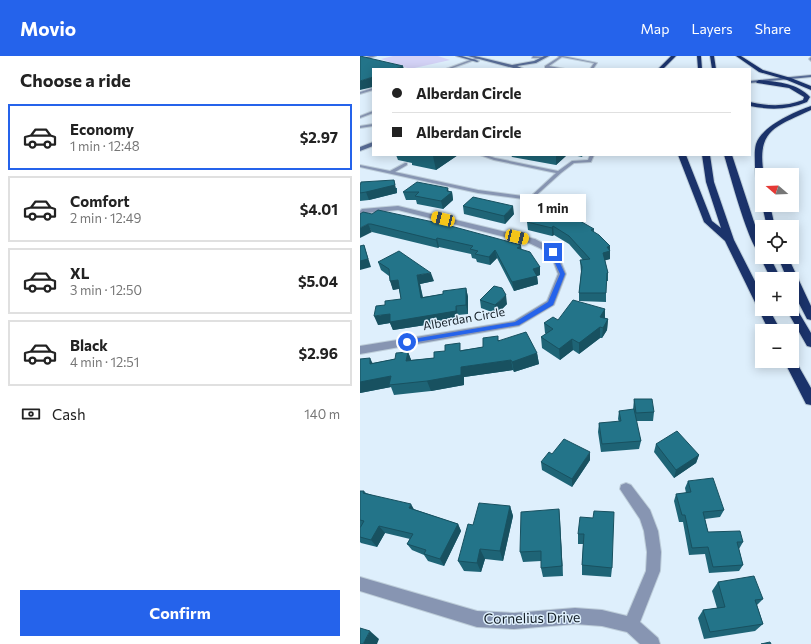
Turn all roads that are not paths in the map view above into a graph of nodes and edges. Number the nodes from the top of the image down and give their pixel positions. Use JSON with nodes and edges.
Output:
{"nodes":[{"id":1,"x":374,"y":56,"type":"edge"},
{"id":2,"x":458,"y":56,"type":"edge"},
{"id":3,"x":560,"y":56,"type":"edge"},
{"id":4,"x":674,"y":56,"type":"edge"},
{"id":5,"x":699,"y":56,"type":"edge"},
{"id":6,"x":738,"y":56,"type":"edge"},
{"id":7,"x":533,"y":57,"type":"edge"},
{"id":8,"x":546,"y":57,"type":"edge"},
{"id":9,"x":471,"y":58,"type":"edge"},
{"id":10,"x":360,"y":60,"type":"edge"},
{"id":11,"x":535,"y":62,"type":"junction"},
{"id":12,"x":507,"y":67,"type":"edge"},
{"id":13,"x":450,"y":68,"type":"edge"},
{"id":14,"x":531,"y":68,"type":"edge"},
{"id":15,"x":555,"y":68,"type":"edge"},
{"id":16,"x":593,"y":68,"type":"edge"},
{"id":17,"x":661,"y":68,"type":"edge"},
{"id":18,"x":700,"y":68,"type":"edge"},
{"id":19,"x":811,"y":72,"type":"edge"},
{"id":20,"x":758,"y":75,"type":"dead end"},
{"id":21,"x":774,"y":75,"type":"junction"},
{"id":22,"x":811,"y":76,"type":"edge"},
{"id":23,"x":789,"y":79,"type":"junction"},
{"id":24,"x":751,"y":82,"type":"edge"},
{"id":25,"x":759,"y":82,"type":"junction"},
{"id":26,"x":811,"y":88,"type":"edge"},
{"id":27,"x":372,"y":89,"type":"edge"},
{"id":28,"x":360,"y":93,"type":"edge"},
{"id":29,"x":751,"y":104,"type":"edge"},
{"id":30,"x":811,"y":108,"type":"edge"},
{"id":31,"x":372,"y":112,"type":"edge"},
{"id":32,"x":360,"y":117,"type":"edge"},
{"id":33,"x":372,"y":125,"type":"edge"},
{"id":34,"x":360,"y":127,"type":"edge"},
{"id":35,"x":372,"y":144,"type":"edge"},
{"id":36,"x":360,"y":149,"type":"edge"},
{"id":37,"x":485,"y":156,"type":"edge"},
{"id":38,"x":497,"y":156,"type":"edge"},
{"id":39,"x":592,"y":156,"type":"edge"},
{"id":40,"x":682,"y":156,"type":"edge"},
{"id":41,"x":706,"y":156,"type":"edge"},
{"id":42,"x":728,"y":156,"type":"edge"},
{"id":43,"x":494,"y":159,"type":"junction"},
{"id":44,"x":405,"y":164,"type":"dead end"},
{"id":45,"x":360,"y":166,"type":"edge"},
{"id":46,"x":758,"y":168,"type":"edge"},
{"id":47,"x":391,"y":172,"type":"junction"},
{"id":48,"x":559,"y":172,"type":"junction"},
{"id":49,"x":360,"y":214,"type":"edge"},
{"id":50,"x":755,"y":238,"type":"edge"},
{"id":51,"x":729,"y":240,"type":"junction"},
{"id":52,"x":786,"y":264,"type":"edge"},
{"id":53,"x":755,"y":292,"type":"edge"},
{"id":54,"x":794,"y":316,"type":"edge"},
{"id":55,"x":811,"y":316,"type":"edge"},
{"id":56,"x":811,"y":343,"type":"edge"},
{"id":57,"x":360,"y":350,"type":"edge"},
{"id":58,"x":794,"y":368,"type":"edge"},
{"id":59,"x":811,"y":400,"type":"edge"},
{"id":60,"x":626,"y":489,"type":"dead end"},
{"id":61,"x":360,"y":584,"type":"edge"},
{"id":62,"x":631,"y":625,"type":"junction"},
{"id":63,"x":652,"y":644,"type":"edge"}],
"edges":[{"from":1,"to":10,"type":"street"},
{"from":2,"to":9,"type":"main road"},
{"from":3,"to":15,"type":"lane"},
{"from":3,"to":16,"type":"lane"},
{"from":4,"to":17,"type":"highway"},
{"from":5,"to":18,"type":"highway"},
{"from":6,"to":21,"type":"highway"},
{"from":7,"to":8,"type":"lane"},
{"from":8,"to":11,"type":"main road"},
{"from":9,"to":12,"type":"main road"},
{"from":9,"to":12,"type":"main road"},
{"from":9,"to":13,"type":"lane"},
{"from":11,"to":12,"type":"main road"},
{"from":11,"to":14,"type":"main road"},
{"from":19,"to":21,"type":"main road"},
{"from":20,"to":21,"type":"main road"},
{"from":21,"to":23,"type":"highway"},
{"from":22,"to":23,"type":"main road"},
{"from":23,"to":25,"type":"main road"},
{"from":23,"to":26,"type":"highway"},
{"from":24,"to":25,"type":"main road"},
{"from":25,"to":29,"type":"highway"},
{"from":27,"to":28,"type":"lane"},
{"from":30,"to":46,"type":"highway"},
{"from":31,"to":32,"type":"lane"},
{"from":33,"to":34,"type":"lane"},
{"from":35,"to":36,"type":"main road"},
{"from":37,"to":43,"type":"lane"},
{"from":38,"to":43,"type":"lane"},
{"from":39,"to":48,"type":"lane"},
{"from":40,"to":51,"type":"highway"},
{"from":41,"to":51,"type":"highway"},
{"from":42,"to":50,"type":"highway"},
{"from":43,"to":48,"type":"lane"},
{"from":44,"to":47,"type":"lane"},
{"from":45,"to":47,"type":"lane"},
{"from":47,"to":48,"type":"lane"},
{"from":49,"to":57,"type":"street","name":"Alberdan Circle"},
{"from":51,"to":53,"type":"highway"},
{"from":52,"to":55,"type":"highway"},
{"from":54,"to":56,"type":"highway"},
{"from":58,"to":59,"type":"highway"},
{"from":60,"to":62,"type":"street"},
{"from":61,"to":62,"type":"street","name":"Cornelius Drive"},
{"from":62,"to":63,"type":"street","name":"Cornelius Drive"}]}
